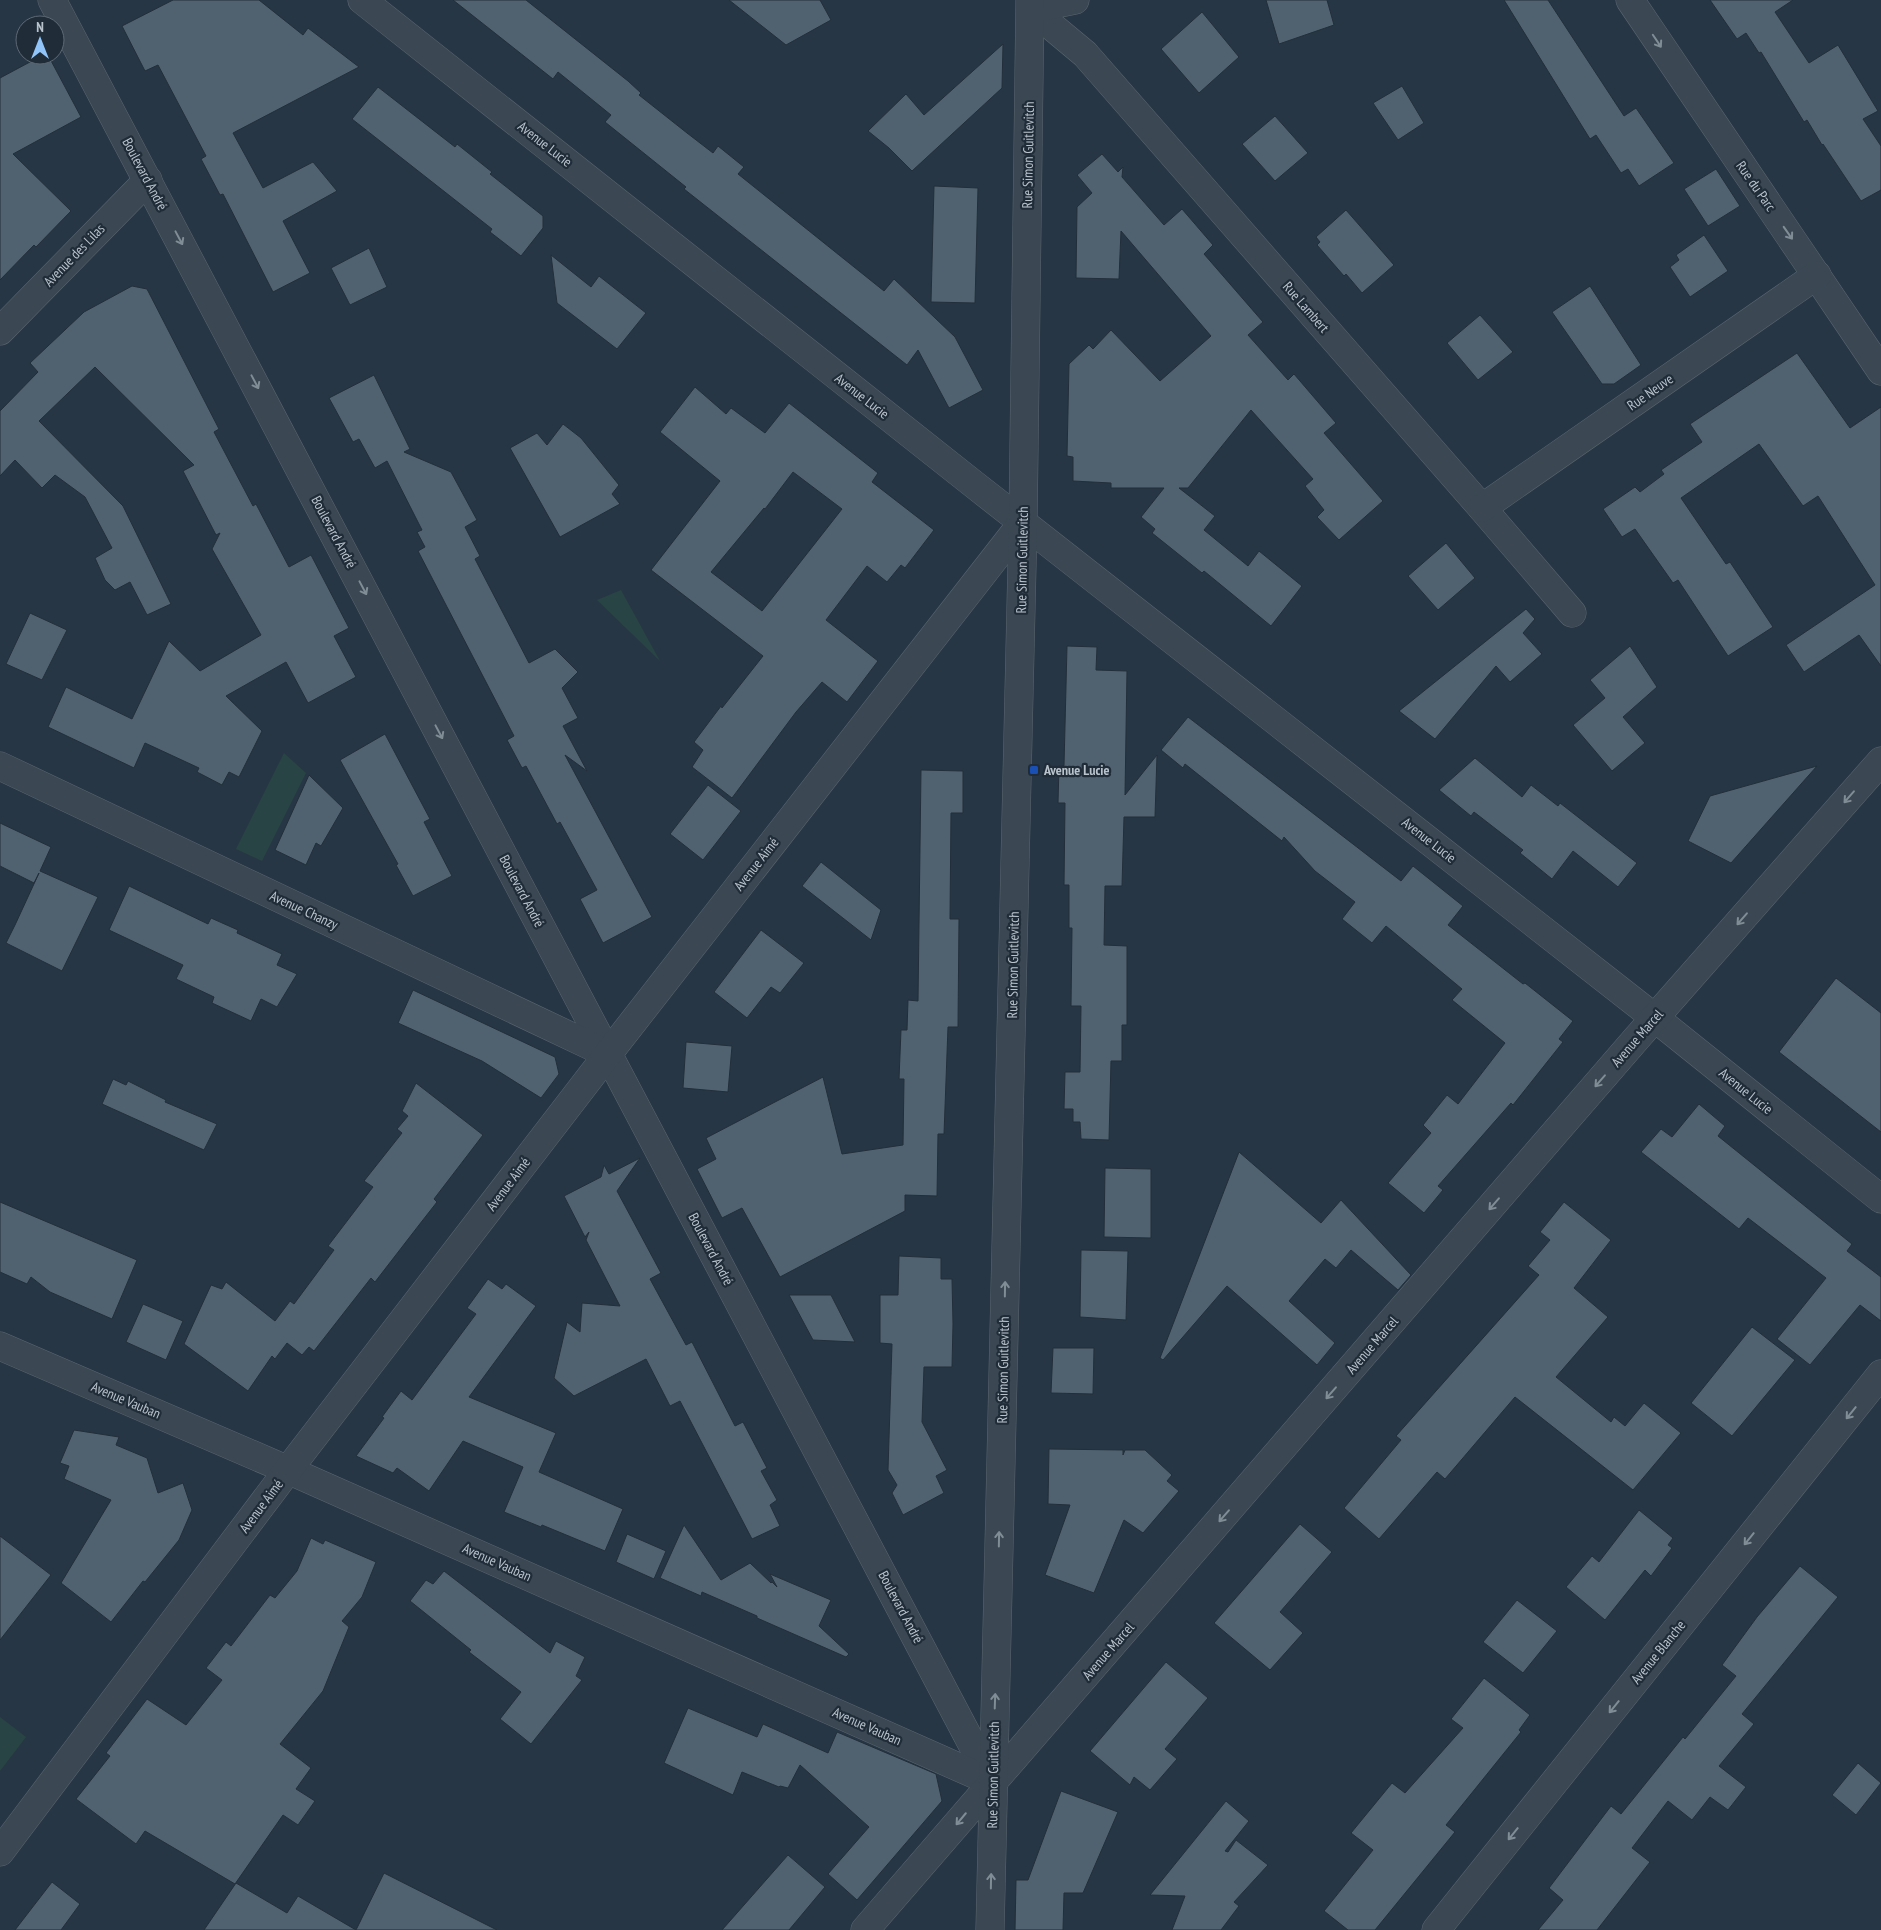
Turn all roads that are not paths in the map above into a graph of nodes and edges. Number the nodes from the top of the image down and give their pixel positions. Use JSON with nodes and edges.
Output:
{"nodes":[{"id":1,"x":52,"y":0,"type":"edge"},
{"id":2,"x":362,"y":0,"type":"edge"},
{"id":3,"x":1075,"y":0,"type":"edge"},
{"id":4,"x":1630,"y":0,"type":"edge"},
{"id":5,"x":1030,"y":5,"type":"edge"},
{"id":6,"x":148,"y":180,"type":"junction"},
{"id":7,"x":1817,"y":275,"type":"junction"},
{"id":8,"x":0,"y":331,"type":"edge"},
{"id":9,"x":1881,"y":371,"type":"edge"},
{"id":10,"x":1482,"y":508,"type":"junction"},
{"id":11,"x":1023,"y":522,"type":"junction"},
{"id":12,"x":1572,"y":614,"type":"dead end"},
{"id":13,"x":1881,"y":761,"type":"edge"},
{"id":14,"x":0,"y":766,"type":"edge"},
{"id":15,"x":1655,"y":1018,"type":"junction"},
{"id":16,"x":608,"y":1054,"type":"junction"},
{"id":17,"x":1881,"y":1199,"type":"edge"},
{"id":18,"x":0,"y":1346,"type":"edge"},
{"id":19,"x":1881,"y":1374,"type":"edge"},
{"id":20,"x":288,"y":1470,"type":"junction"},
{"id":21,"x":992,"y":1782,"type":"junction"},
{"id":22,"x":0,"y":1852,"type":"edge"},
{"id":23,"x":865,"y":1930,"type":"edge"},
{"id":24,"x":990,"y":1930,"type":"edge"},
{"id":25,"x":1436,"y":1930,"type":"edge"}],
"edges":[{"from":1,"to":6,"type":"street","name":"Boulevard André"},
{"from":2,"to":11,"type":"street","name":"Avenue Lucie"},
{"from":3,"to":5,"type":"street"},
{"from":4,"to":7,"type":"street","name":"Rue du Parc","one_way":true},
{"from":5,"to":10,"type":"street","name":"Rue Lambert"},
{"from":5,"to":11,"type":"street","name":"Rue Simon Guitlevitch"},
{"from":6,"to":8,"type":"street","name":"Avenue des Lilas"},
{"from":6,"to":16,"type":"street","name":"Boulevard André","one_way":true},
{"from":7,"to":9,"type":"street","name":"Rue du Parc"},
{"from":7,"to":10,"type":"street","name":"Rue Neuve"},
{"from":10,"to":12,"type":"street","name":"Rue Lambert"},
{"from":11,"to":15,"type":"street","name":"Avenue Lucie"},
{"from":11,"to":16,"type":"street","name":"Avenue Aimé"},
{"from":21,"to":11,"type":"street","name":"Rue Simon Guitlevitch","one_way":true},
{"from":13,"to":15,"type":"street","name":"Avenue Marcel","one_way":true},
{"from":14,"to":16,"type":"street","name":"Avenue Chanzy"},
{"from":15,"to":17,"type":"street","name":"Avenue Lucie"},
{"from":15,"to":21,"type":"street","name":"Avenue Marcel","one_way":true},
{"from":16,"to":20,"type":"street","name":"Avenue Aimé"},
{"from":16,"to":21,"type":"street","name":"Boulevard André"},
{"from":18,"to":20,"type":"street","name":"Avenue Vauban"},
{"from":19,"to":25,"type":"street","name":"Avenue Blanche","one_way":true},
{"from":20,"to":21,"type":"street","name":"Avenue Vauban"},
{"from":20,"to":22,"type":"street","name":"Avenue Aimé"},
{"from":21,"to":23,"type":"street","name":"Avenue Marcel","one_way":true},
{"from":24,"to":21,"type":"street","name":"Rue Simon Guitlevitch","one_way":true}]}
